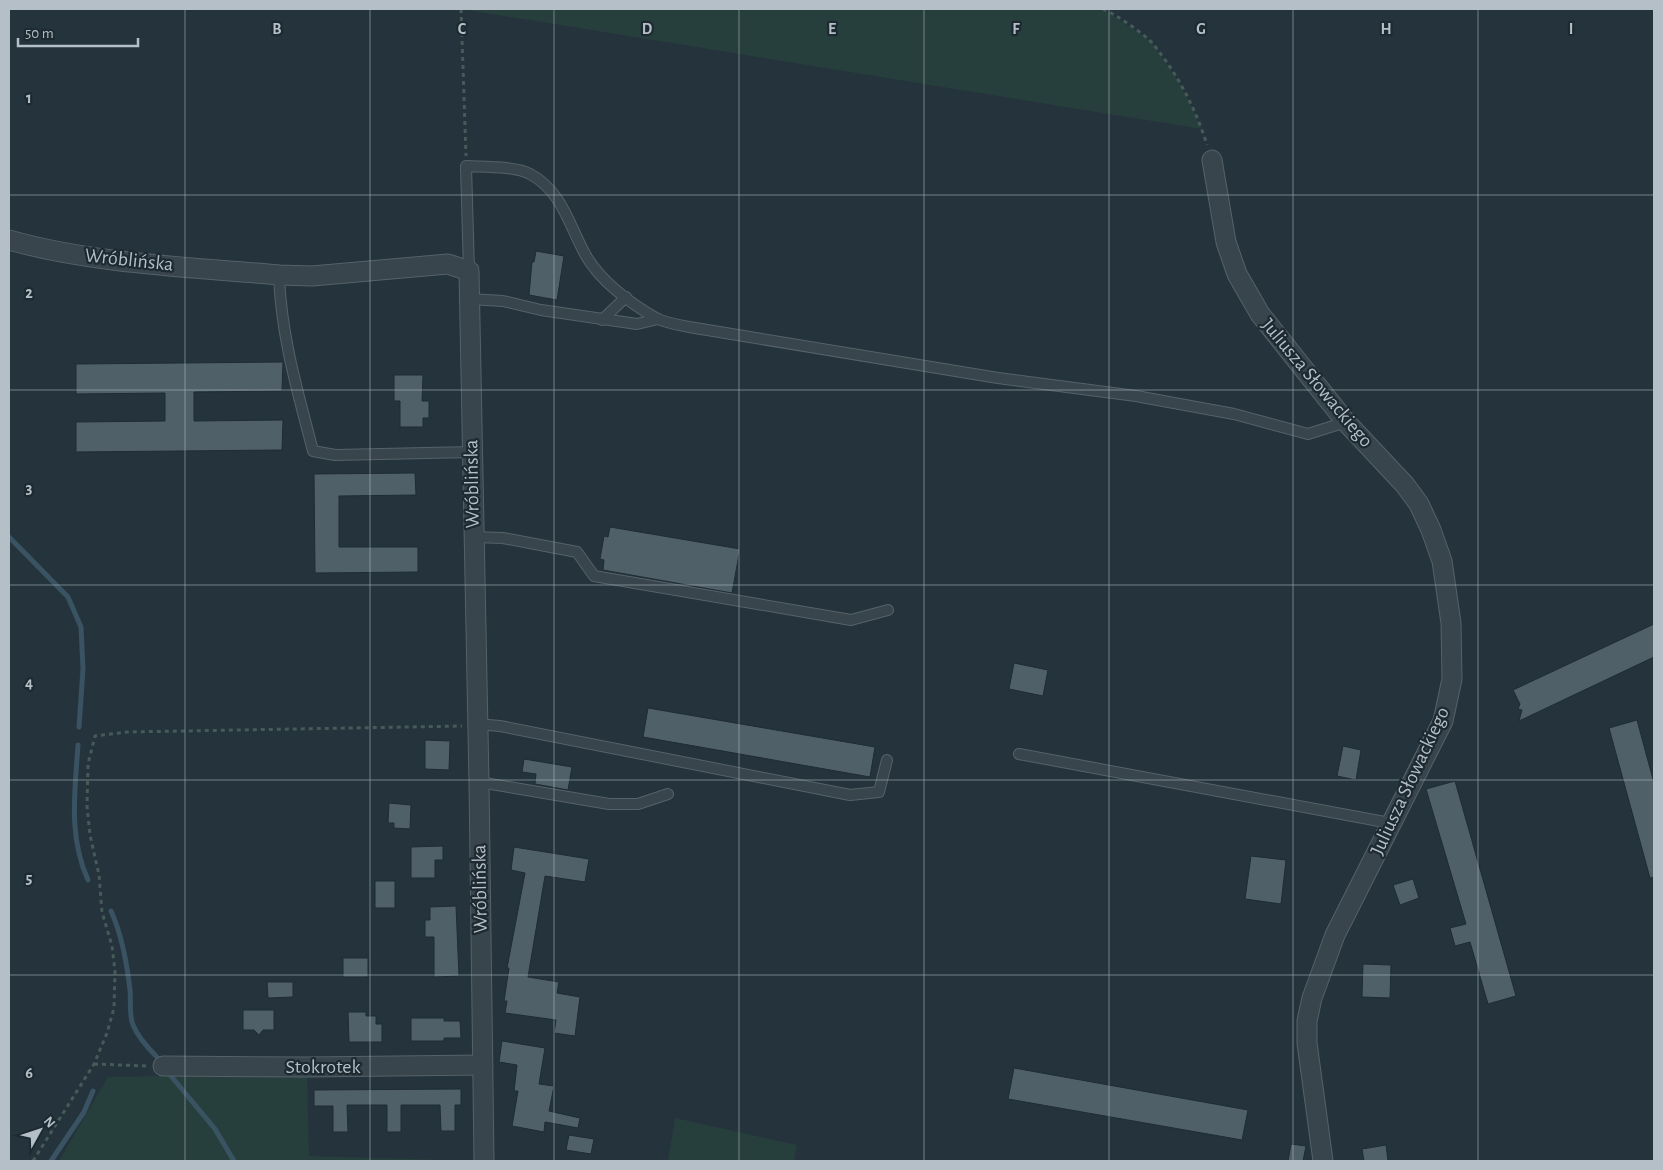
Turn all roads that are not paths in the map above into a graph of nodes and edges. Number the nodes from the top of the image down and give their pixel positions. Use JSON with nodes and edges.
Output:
{"nodes":[{"id":1,"x":1212,"y":160,"type":"road end"},
{"id":2,"x":9,"y":240,"type":"edge"},
{"id":3,"x":469,"y":271,"type":"junction"},
{"id":4,"x":279,"y":276,"type":"junction"},
{"id":5,"x":626,"y":297,"type":"junction"},
{"id":6,"x":469,"y":299,"type":"junction"},
{"id":7,"x":658,"y":319,"type":"junction"},
{"id":8,"x":602,"y":320,"type":"junction"},
{"id":9,"x":1346,"y":422,"type":"junction"},
{"id":10,"x":472,"y":452,"type":"junction"},
{"id":11,"x":473,"y":537,"type":"junction"},
{"id":12,"x":888,"y":610,"type":"dead end"},
{"id":13,"x":478,"y":724,"type":"junction"},
{"id":14,"x":1020,"y":754,"type":"dead end"},
{"id":15,"x":887,"y":760,"type":"dead end"},
{"id":16,"x":479,"y":782,"type":"junction"},
{"id":17,"x":668,"y":794,"type":"dead end"},
{"id":18,"x":1390,"y":823,"type":"junction"},
{"id":19,"x":483,"y":1065,"type":"junction"},
{"id":20,"x":163,"y":1066,"type":"road end"},
{"id":21,"x":484,"y":1161,"type":"edge"},
{"id":22,"x":1323,"y":1161,"type":"edge"}],
"edges":[{"from":1,"to":9,"type":"street","name":"Juliusza Słowackiego"},
{"from":2,"to":4,"type":"street","name":"Wróblińska"},
{"from":3,"to":4,"type":"street","name":"Wróblińska"},
{"from":3,"to":5,"type":"lane"},
{"from":3,"to":6,"type":"street","name":"Wróblińska"},
{"from":4,"to":10,"type":"lane"},
{"from":5,"to":7,"type":"lane"},
{"from":5,"to":8,"type":"lane"},
{"from":6,"to":8,"type":"lane"},
{"from":6,"to":10,"type":"street","name":"Wróblińska"},
{"from":7,"to":8,"type":"lane"},
{"from":7,"to":9,"type":"lane"},
{"from":9,"to":18,"type":"street","name":"Juliusza Słowackiego"},
{"from":10,"to":11,"type":"street","name":"Wróblińska"},
{"from":11,"to":12,"type":"lane"},
{"from":11,"to":13,"type":"street","name":"Wróblińska"},
{"from":13,"to":15,"type":"lane"},
{"from":13,"to":16,"type":"street","name":"Wróblińska"},
{"from":14,"to":18,"type":"lane"},
{"from":16,"to":17,"type":"lane"},
{"from":16,"to":19,"type":"street","name":"Wróblińska"},
{"from":18,"to":22,"type":"street","name":"Juliusza Słowackiego"},
{"from":19,"to":20,"type":"street","name":"Stokrotek"},
{"from":19,"to":21,"type":"street","name":"Wróblińska"}]}
